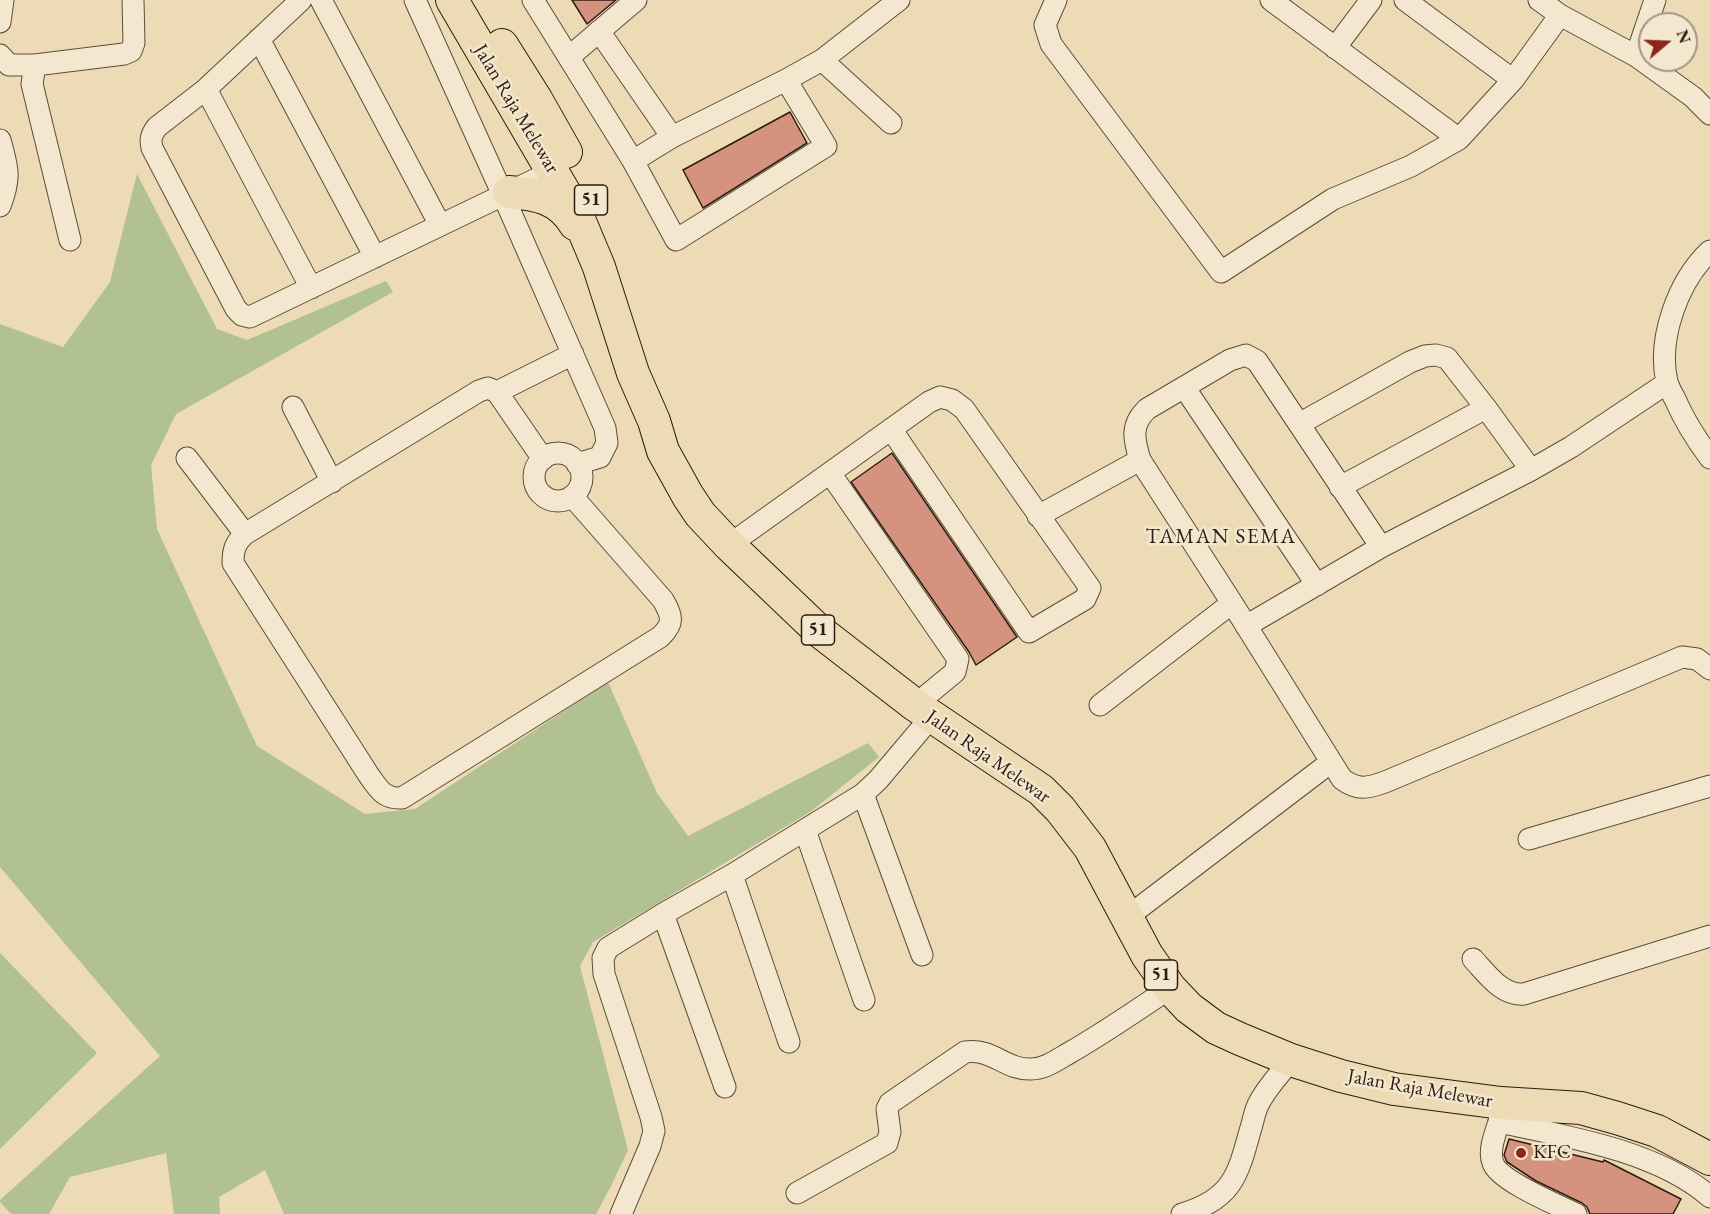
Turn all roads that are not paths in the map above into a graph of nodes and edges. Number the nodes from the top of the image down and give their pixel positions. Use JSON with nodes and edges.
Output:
{"nodes":[{"id":1,"x":3,"y":0,"type":"edge"},
{"id":2,"x":134,"y":0,"type":"edge"},
{"id":3,"x":301,"y":0,"type":"edge"},
{"id":4,"x":321,"y":0,"type":"edge"},
{"id":5,"x":415,"y":0,"type":"edge"},
{"id":6,"x":452,"y":0,"type":"edge"},
{"id":7,"x":474,"y":0,"type":"edge"},
{"id":8,"x":533,"y":0,"type":"edge"},
{"id":9,"x":636,"y":0,"type":"edge"},
{"id":10,"x":898,"y":0,"type":"edge"},
{"id":11,"x":1056,"y":0,"type":"edge"},
{"id":12,"x":1271,"y":0,"type":"edge"},
{"id":13,"x":1371,"y":0,"type":"edge"},
{"id":14,"x":1405,"y":0,"type":"edge"},
{"id":15,"x":1539,"y":0,"type":"edge"},
{"id":16,"x":1655,"y":0,"type":"edge"},
{"id":17,"x":1560,"y":15,"type":"junction"},
{"id":18,"x":0,"y":22,"type":"edge"},
{"id":19,"x":599,"y":31,"type":"junction"},
{"id":20,"x":259,"y":39,"type":"junction"},
{"id":21,"x":1335,"y":48,"type":"junction"},
{"id":22,"x":0,"y":55,"type":"edge"},
{"id":23,"x":1636,"y":56,"type":"junction"},
{"id":24,"x":569,"y":57,"type":"junction"},
{"id":25,"x":822,"y":60,"type":"junction"},
{"id":26,"x":35,"y":65,"type":"junction"},
{"id":27,"x":786,"y":80,"type":"junction"},
{"id":28,"x":1513,"y":80,"type":"junction"},
{"id":29,"x":206,"y":89,"type":"junction"},
{"id":30,"x":526,"y":105,"type":"junction"},
{"id":31,"x":1710,"y":114,"type":"edge"},
{"id":32,"x":891,"y":123,"type":"dead end"},
{"id":33,"x":672,"y":137,"type":"junction"},
{"id":34,"x":1459,"y":139,"type":"junction"},
{"id":35,"x":0,"y":140,"type":"edge"},
{"id":36,"x":633,"y":161,"type":"junction"},
{"id":37,"x":553,"y":171,"type":"junction"},
{"id":38,"x":506,"y":193,"type":"junction"},
{"id":39,"x":0,"y":206,"type":"edge"},
{"id":40,"x":440,"y":225,"type":"junction"},
{"id":41,"x":70,"y":240,"type":"dead end"},
{"id":42,"x":1710,"y":251,"type":"edge"},
{"id":43,"x":375,"y":257,"type":"junction"},
{"id":44,"x":599,"y":267,"type":"junction"},
{"id":45,"x":311,"y":288,"type":"junction"},
{"id":46,"x":573,"y":354,"type":"junction"},
{"id":47,"x":1667,"y":383,"type":"junction"},
{"id":48,"x":1184,"y":387,"type":"junction"},
{"id":49,"x":497,"y":392,"type":"junction"},
{"id":50,"x":293,"y":407,"type":"dead end"},
{"id":51,"x":1486,"y":408,"type":"junction"},
{"id":52,"x":654,"y":421,"type":"junction"},
{"id":53,"x":1299,"y":424,"type":"junction"},
{"id":54,"x":891,"y":429,"type":"junction"},
{"id":55,"x":187,"y":458,"type":"dead end"},
{"id":56,"x":1710,"y":458,"type":"edge"},
{"id":57,"x":543,"y":459,"type":"junction"},
{"id":58,"x":1140,"y":460,"type":"junction"},
{"id":59,"x":577,"y":464,"type":"junction"},
{"id":60,"x":1531,"y":470,"type":"junction"},
{"id":61,"x":830,"y":473,"type":"junction"},
{"id":62,"x":332,"y":482,"type":"junction"},
{"id":63,"x":1340,"y":487,"type":"junction"},
{"id":64,"x":572,"y":496,"type":"junction"},
{"id":65,"x":1038,"y":516,"type":"junction"},
{"id":66,"x":246,"y":534,"type":"junction"},
{"id":67,"x":729,"y":545,"type":"junction"},
{"id":68,"x":1382,"y":547,"type":"junction"},
{"id":69,"x":1317,"y":585,"type":"junction"},
{"id":70,"x":1232,"y":603,"type":"junction"},
{"id":71,"x":1246,"y":626,"type":"junction"},
{"id":72,"x":1710,"y":669,"type":"edge"},
{"id":73,"x":1100,"y":705,"type":"dead end"},
{"id":74,"x":923,"y":711,"type":"junction"},
{"id":75,"x":1331,"y":762,"type":"junction"},
{"id":76,"x":1710,"y":786,"type":"edge"},
{"id":77,"x":863,"y":794,"type":"junction"},
{"id":78,"x":805,"y":830,"type":"junction"},
{"id":79,"x":1529,"y":839,"type":"dead end"},
{"id":80,"x":732,"y":875,"type":"junction"},
{"id":81,"x":663,"y":914,"type":"junction"},
{"id":82,"x":1126,"y":918,"type":"junction"},
{"id":83,"x":1710,"y":936,"type":"edge"},
{"id":84,"x":922,"y":955,"type":"dead end"},
{"id":85,"x":1473,"y":959,"type":"dead end"},
{"id":86,"x":1170,"y":988,"type":"junction"},
{"id":87,"x":864,"y":1000,"type":"dead end"},
{"id":88,"x":789,"y":1042,"type":"dead end"},
{"id":89,"x":1291,"y":1060,"type":"junction"},
{"id":90,"x":725,"y":1087,"type":"dead end"},
{"id":91,"x":1500,"y":1113,"type":"junction"},
{"id":92,"x":1710,"y":1160,"type":"edge"},
{"id":93,"x":797,"y":1194,"type":"dead end"},
{"id":94,"x":1710,"y":1197,"type":"edge"},
{"id":95,"x":621,"y":1214,"type":"edge"},
{"id":96,"x":1182,"y":1214,"type":"edge"},
{"id":97,"x":1576,"y":1214,"type":"edge"}],
"edges":[{"from":1,"to":18,"type":"street"},
{"from":2,"to":26,"type":"street"},
{"from":3,"to":20,"type":"street"},
{"from":4,"to":40,"type":"street"},
{"from":5,"to":38,"type":"street"},
{"from":6,"to":30,"type":"highway","name":"Jalan Raja Melewar","number":"51"},
{"from":7,"to":30,"type":"highway","name":"Jalan Raja Melewar","number":"51"},
{"from":8,"to":24,"type":"street"},
{"from":9,"to":19,"type":"street"},
{"from":10,"to":25,"type":"street"},
{"from":11,"to":34,"type":"street"},
{"from":12,"to":21,"type":"street"},
{"from":13,"to":21,"type":"street"},
{"from":14,"to":28,"type":"street"},
{"from":15,"to":17,"type":"street"},
{"from":16,"to":23,"type":"street"},
{"from":17,"to":23,"type":"street"},
{"from":17,"to":28,"type":"street"},
{"from":19,"to":24,"type":"street"},
{"from":19,"to":33,"type":"street"},
{"from":20,"to":29,"type":"street"},
{"from":20,"to":43,"type":"street"},
{"from":21,"to":34,"type":"street"},
{"from":22,"to":26,"type":"street"},
{"from":23,"to":31,"type":"street"},
{"from":24,"to":36,"type":"street"},
{"from":25,"to":27,"type":"street"},
{"from":25,"to":32,"type":"street"},
{"from":26,"to":41,"type":"street"},
{"from":27,"to":33,"type":"street"},
{"from":27,"to":36,"type":"street"},
{"from":28,"to":34,"type":"street"},
{"from":29,"to":45,"type":"street"},
{"from":29,"to":45,"type":"street"},
{"from":30,"to":37,"type":"highway","name":"Jalan Raja Melewar","number":"51"},
{"from":30,"to":38,"type":"highway"},
{"from":30,"to":52,"type":"highway","name":"Jalan Raja Melewar","number":"51"},
{"from":33,"to":36,"type":"street"},
{"from":35,"to":39,"type":"street"},
{"from":37,"to":38,"type":"street"},
{"from":37,"to":44,"type":"highway","name":"Jalan Raja Melewar","number":"51"},
{"from":38,"to":40,"type":"street"},
{"from":38,"to":44,"type":"highway"},
{"from":38,"to":46,"type":"street"},
{"from":40,"to":43,"type":"street"},
{"from":42,"to":47,"type":"street"},
{"from":43,"to":45,"type":"street"},
{"from":44,"to":52,"type":"highway","name":"Jalan Raja Melewar","number":"51"},
{"from":46,"to":49,"type":"street"},
{"from":46,"to":59,"type":"street"},
{"from":47,"to":56,"type":"street"},
{"from":47,"to":60,"type":"street"},
{"from":48,"to":53,"type":"street"},
{"from":48,"to":58,"type":"street"},
{"from":48,"to":69,"type":"street"},
{"from":49,"to":57,"type":"street"},
{"from":49,"to":62,"type":"street"},
{"from":50,"to":62,"type":"street"},
{"from":51,"to":53,"type":"street"},
{"from":51,"to":60,"type":"street"},
{"from":51,"to":63,"type":"street"},
{"from":52,"to":67,"type":"highway","name":"Jalan Raja Melewar","number":"51"},
{"from":53,"to":63,"type":"street"},
{"from":54,"to":61,"type":"street"},
{"from":54,"to":65,"type":"street"},
{"from":54,"to":65,"type":"street"},
{"from":55,"to":66,"type":"street"},
{"from":57,"to":59,"type":"street"},
{"from":57,"to":64,"type":"street"},
{"from":58,"to":65,"type":"street"},
{"from":58,"to":70,"type":"street"},
{"from":59,"to":64,"type":"street"},
{"from":60,"to":68,"type":"street"},
{"from":61,"to":67,"type":"street"},
{"from":61,"to":74,"type":"street"},
{"from":62,"to":66,"type":"street"},
{"from":63,"to":68,"type":"street"},
{"from":64,"to":66,"type":"street"},
{"from":67,"to":74,"type":"highway","name":"Jalan Raja Melewar","number":"51"},
{"from":68,"to":69,"type":"street"},
{"from":69,"to":71,"type":"street"},
{"from":70,"to":71,"type":"street"},
{"from":70,"to":73,"type":"street"},
{"from":71,"to":75,"type":"street"},
{"from":72,"to":75,"type":"street"},
{"from":74,"to":77,"type":"street"},
{"from":74,"to":82,"type":"highway","name":"Jalan Raja Melewar","number":"51"},
{"from":75,"to":82,"type":"street"},
{"from":76,"to":79,"type":"street"},
{"from":77,"to":78,"type":"street"},
{"from":77,"to":84,"type":"street"},
{"from":78,"to":80,"type":"street"},
{"from":78,"to":87,"type":"street"},
{"from":80,"to":81,"type":"street"},
{"from":80,"to":88,"type":"street"},
{"from":81,"to":90,"type":"street"},
{"from":81,"to":95,"type":"street"},
{"from":82,"to":86,"type":"highway","name":"Jalan Raja Melewar","number":"51"},
{"from":83,"to":85,"type":"street"},
{"from":86,"to":89,"type":"highway","name":"Jalan Raja Melewar","number":"51"},
{"from":86,"to":93,"type":"street"},
{"from":89,"to":91,"type":"highway","name":"Jalan Raja Melewar","number":"51"},
{"from":89,"to":96,"type":"street"},
{"from":91,"to":92,"type":"highway","name":"Jalan Raja Melewar","number":"51"},
{"from":91,"to":94,"type":"street"},
{"from":91,"to":97,"type":"street"}]}
